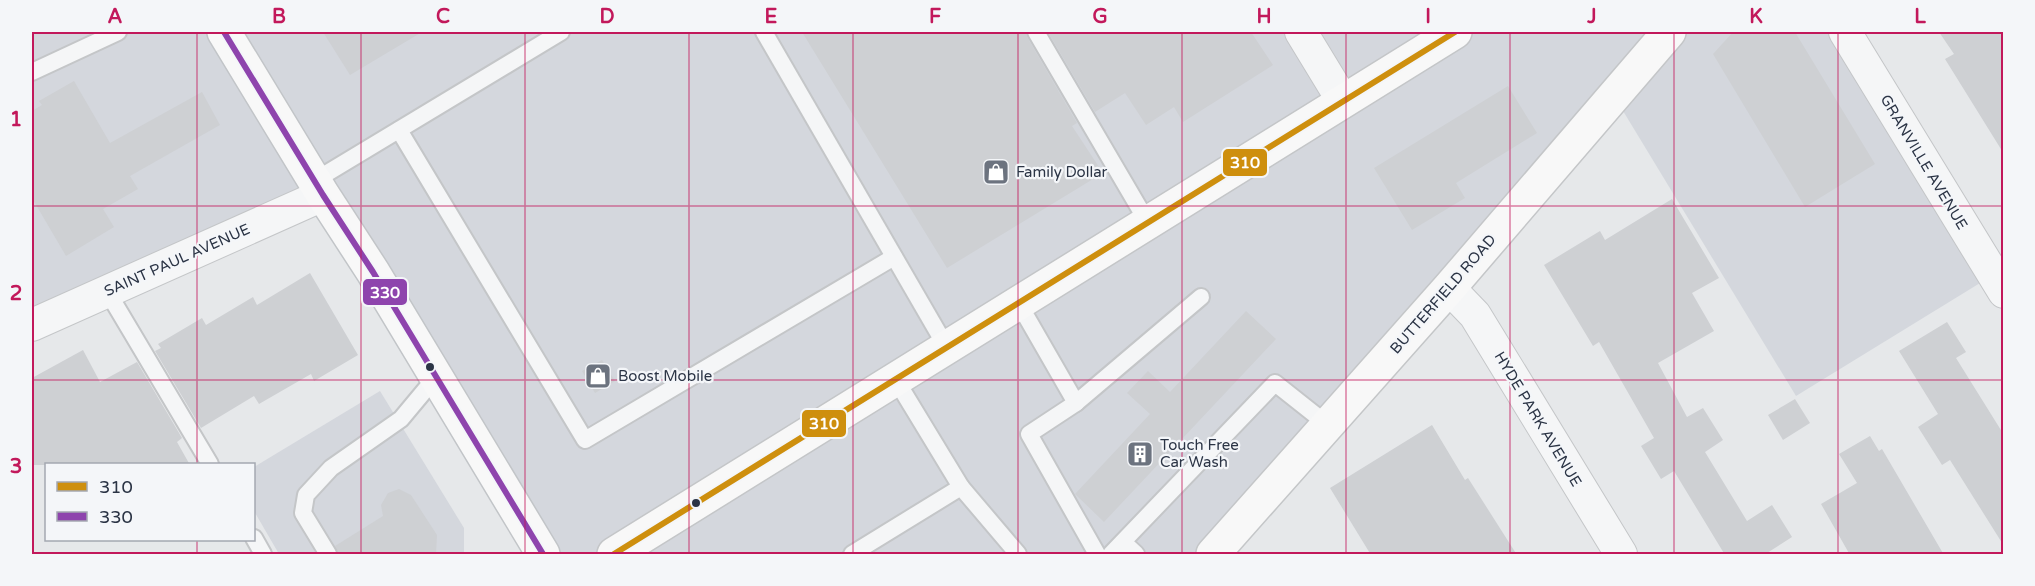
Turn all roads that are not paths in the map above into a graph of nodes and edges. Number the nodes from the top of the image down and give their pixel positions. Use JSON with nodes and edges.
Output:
{"nodes":[{"id":1,"x":118,"y":32,"type":"edge"},
{"id":2,"x":224,"y":32,"type":"edge"},
{"id":3,"x":561,"y":32,"type":"edge"},
{"id":4,"x":764,"y":32,"type":"edge"},
{"id":5,"x":1036,"y":32,"type":"edge"},
{"id":6,"x":1301,"y":32,"type":"edge"},
{"id":7,"x":1455,"y":32,"type":"edge"},
{"id":8,"x":1669,"y":32,"type":"edge"},
{"id":9,"x":1845,"y":32,"type":"edge"},
{"id":10,"x":32,"y":72,"type":"edge"},
{"id":11,"x":1343,"y":101,"type":"junction"},
{"id":12,"x":399,"y":130,"type":"junction"},
{"id":13,"x":319,"y":188,"type":"junction"},
{"id":14,"x":1148,"y":223,"type":"junction"},
{"id":15,"x":894,"y":257,"type":"junction"},
{"id":16,"x":1449,"y":288,"type":"junction"},
{"id":17,"x":107,"y":291,"type":"junction"},
{"id":18,"x":2004,"y":292,"type":"edge"},
{"id":19,"x":1201,"y":297,"type":"dead end"},
{"id":20,"x":1018,"y":304,"type":"junction"},
{"id":21,"x":32,"y":325,"type":"edge"},
{"id":22,"x":947,"y":348,"type":"junction"},
{"id":23,"x":436,"y":377,"type":"junction"},
{"id":24,"x":896,"y":380,"type":"junction"},
{"id":25,"x":1076,"y":403,"type":"junction"},
{"id":26,"x":1328,"y":424,"type":"junction"},
{"id":27,"x":209,"y":463,"type":"edge"},
{"id":28,"x":960,"y":488,"type":"junction"},
{"id":29,"x":255,"y":540,"type":"edge"},
{"id":30,"x":1117,"y":549,"type":"edge"},
{"id":31,"x":263,"y":555,"type":"edge"},
{"id":32,"x":328,"y":555,"type":"edge"},
{"id":33,"x":543,"y":555,"type":"edge"},
{"id":34,"x":614,"y":555,"type":"edge"},
{"id":35,"x":852,"y":555,"type":"edge"},
{"id":36,"x":1018,"y":555,"type":"edge"},
{"id":37,"x":1097,"y":555,"type":"edge"},
{"id":38,"x":1136,"y":555,"type":"edge"},
{"id":39,"x":1214,"y":555,"type":"edge"},
{"id":40,"x":1621,"y":555,"type":"edge"}],
"edges":[{"from":1,"to":10,"type":"lane"},
{"from":2,"to":13,"type":"main road"},
{"from":3,"to":12,"type":"lane"},
{"from":4,"to":15,"type":"lane"},
{"from":5,"to":14,"type":"lane"},
{"from":6,"to":11,"type":"street"},
{"from":7,"to":11,"type":"main road"},
{"from":8,"to":16,"type":"main road","name":"BUTTERFIELD ROAD"},
{"from":9,"to":18,"type":"street","name":"GRANVILLE AVENUE"},
{"from":11,"to":14,"type":"main road"},
{"from":12,"to":13,"type":"lane"},
{"from":12,"to":15,"type":"lane"},
{"from":13,"to":17,"type":"street","name":"SAINT PAUL AVENUE"},
{"from":13,"to":23,"type":"main road"},
{"from":14,"to":20,"type":"main road"},
{"from":15,"to":22,"type":"lane"},
{"from":16,"to":26,"type":"main road","name":"BUTTERFIELD ROAD"},
{"from":16,"to":40,"type":"street","name":"HYDE PARK AVENUE"},
{"from":17,"to":21,"type":"street","name":"SAINT PAUL AVENUE"},
{"from":17,"to":27,"type":"lane"},
{"from":19,"to":25,"type":"lane"},
{"from":20,"to":22,"type":"main road"},
{"from":20,"to":25,"type":"lane"},
{"from":22,"to":24,"type":"main road"},
{"from":23,"to":32,"type":"lane"},
{"from":23,"to":33,"type":"main road"},
{"from":24,"to":28,"type":"lane"},
{"from":24,"to":34,"type":"main road"},
{"from":25,"to":37,"type":"lane"},
{"from":26,"to":30,"type":"lane"},
{"from":26,"to":39,"type":"main road","name":"BUTTERFIELD ROAD"},
{"from":28,"to":35,"type":"lane"},
{"from":28,"to":36,"type":"lane"},
{"from":29,"to":31,"type":"lane"},
{"from":30,"to":38,"type":"lane"}]}
